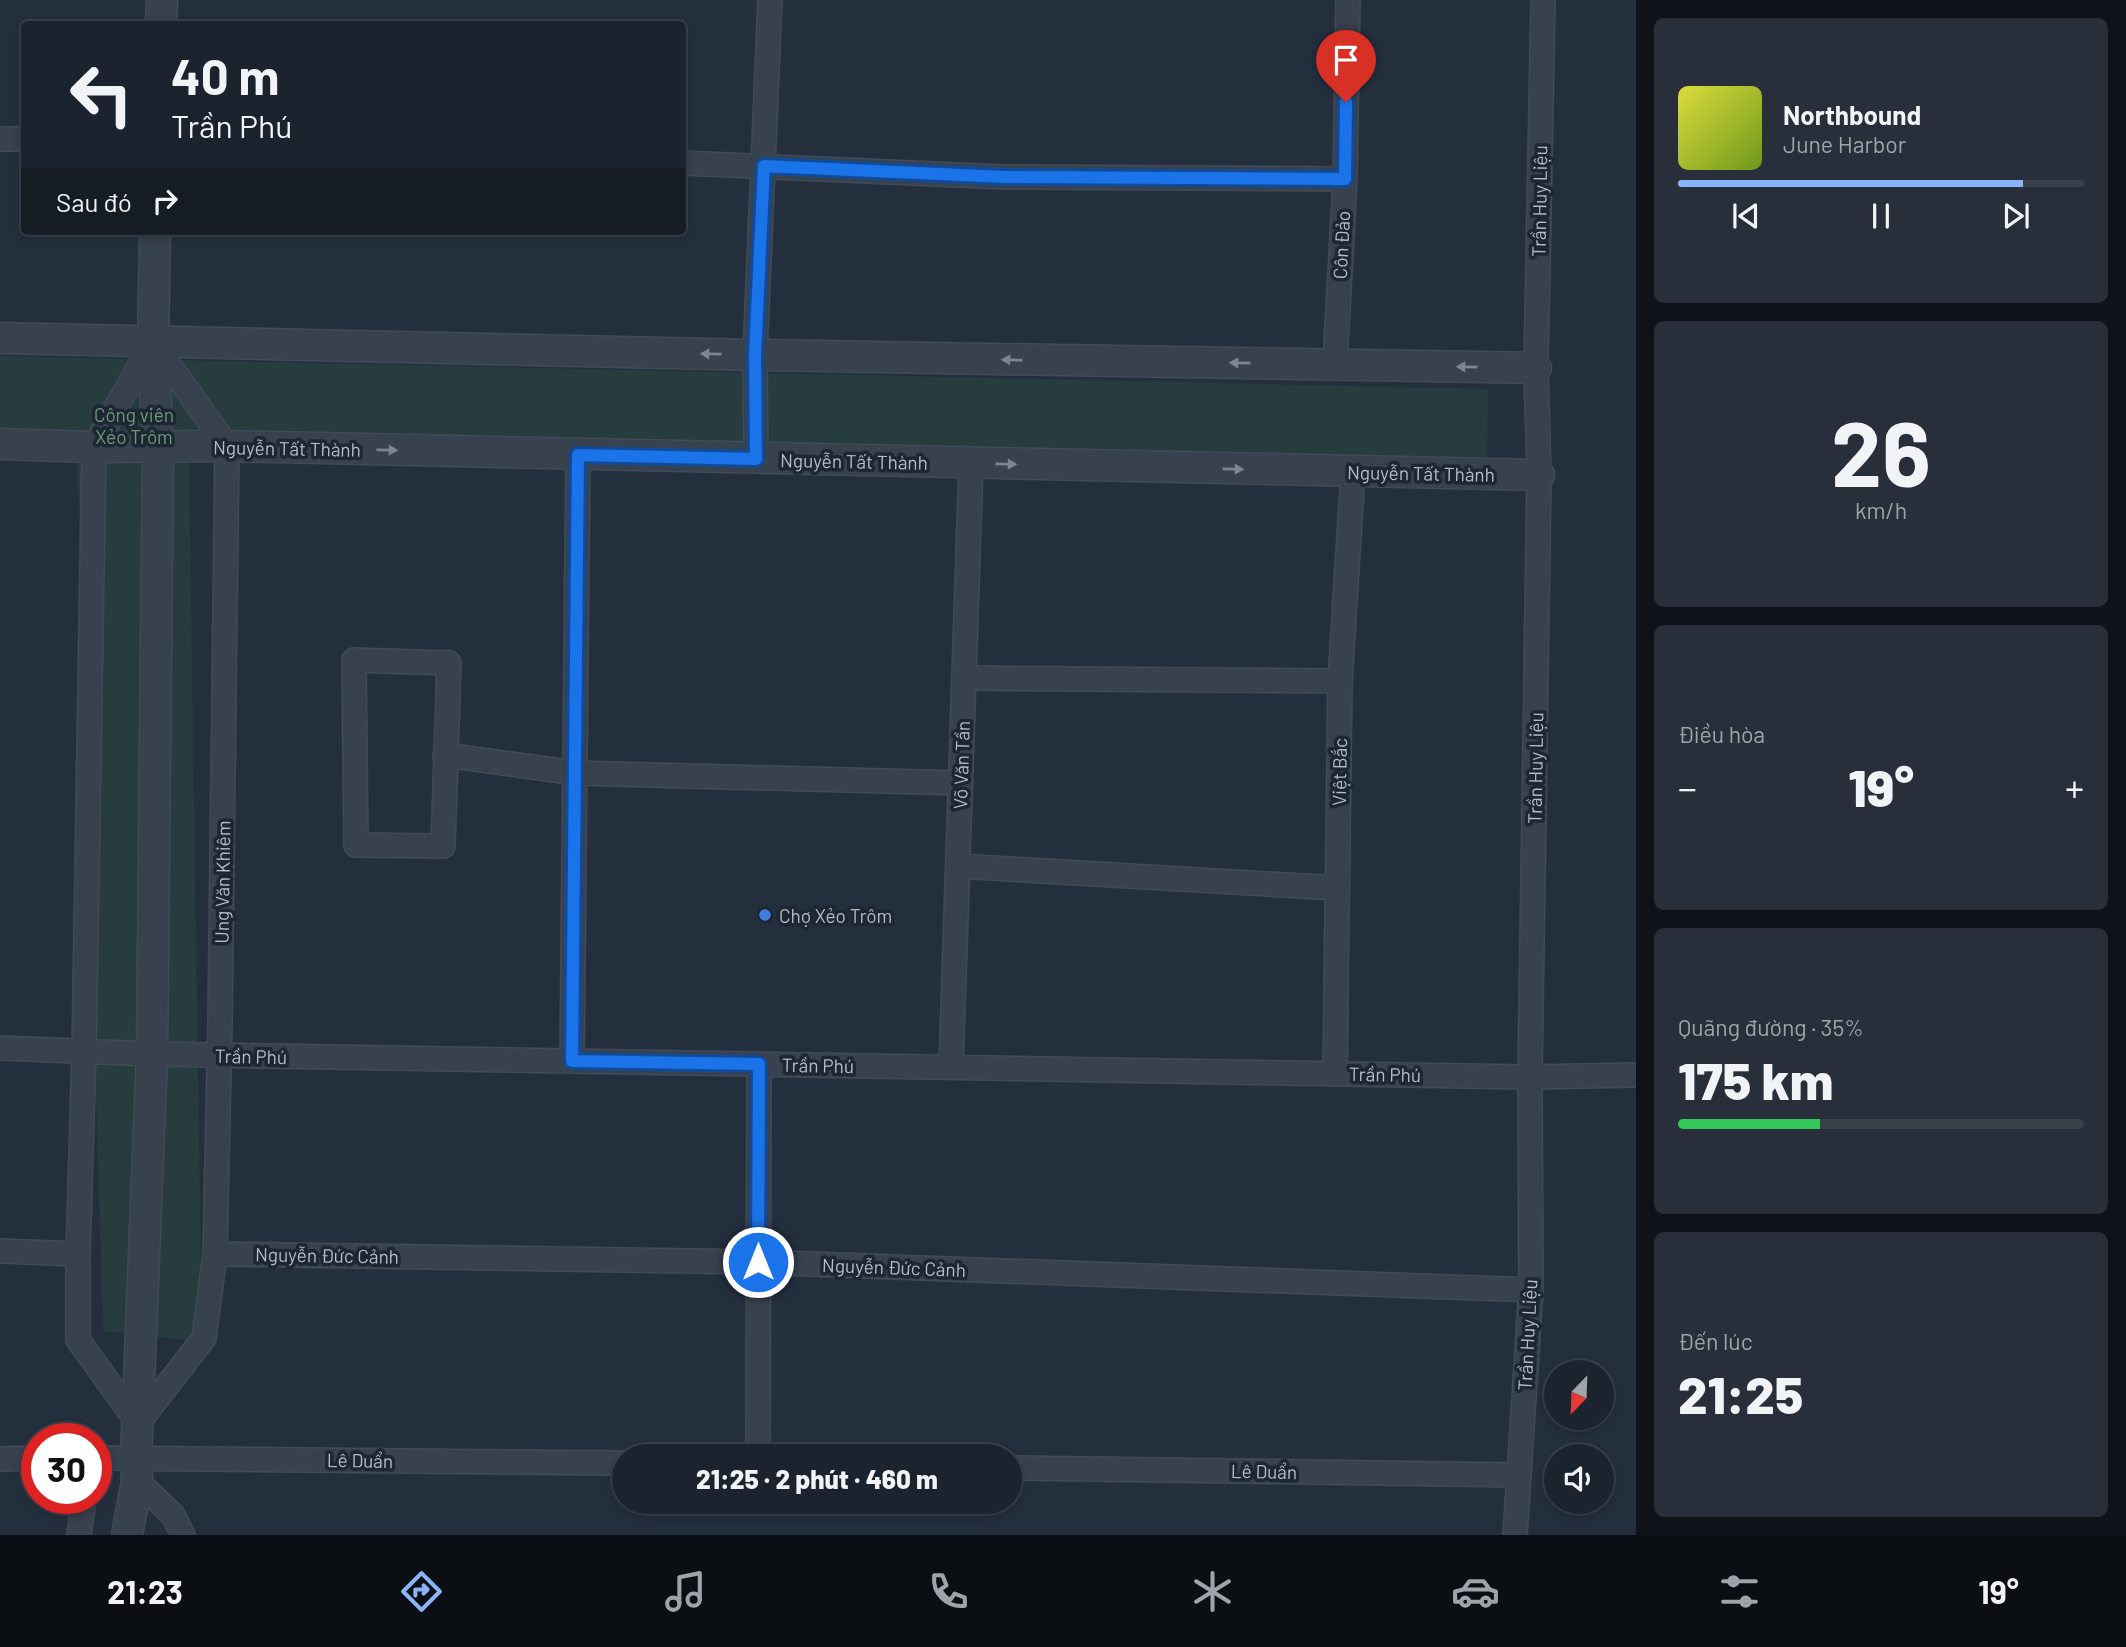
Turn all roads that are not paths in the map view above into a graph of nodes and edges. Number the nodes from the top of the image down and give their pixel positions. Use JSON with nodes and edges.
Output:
{"nodes":[{"id":1,"x":162,"y":0,"type":"edge"},
{"id":2,"x":770,"y":0,"type":"edge"},
{"id":3,"x":1348,"y":0,"type":"edge"},
{"id":4,"x":1543,"y":0,"type":"edge"},
{"id":5,"x":161,"y":21,"type":"edge"},
{"id":6,"x":0,"y":139,"type":"edge"},
{"id":7,"x":21,"y":139,"type":"edge"},
{"id":8,"x":686,"y":163,"type":"edge"},
{"id":9,"x":764,"y":166,"type":"junction"},
{"id":10,"x":1345,"y":179,"type":"junction"},
{"id":11,"x":155,"y":235,"type":"edge"},
{"id":12,"x":0,"y":338,"type":"edge"},
{"id":13,"x":153,"y":342,"type":"junction"},
{"id":14,"x":755,"y":355,"type":"junction"},
{"id":15,"x":1335,"y":365,"type":"junction"},
{"id":16,"x":1536,"y":368,"type":"junction"},
{"id":17,"x":0,"y":444,"type":"edge"},
{"id":18,"x":228,"y":446,"type":"junction"},
{"id":19,"x":94,"y":447,"type":"junction"},
{"id":20,"x":158,"y":447,"type":"junction"},
{"id":21,"x":578,"y":455,"type":"junction"},
{"id":22,"x":756,"y":459,"type":"junction"},
{"id":23,"x":971,"y":464,"type":"junction"},
{"id":24,"x":1353,"y":471,"type":"junction"},
{"id":25,"x":1539,"y":475,"type":"junction"},
{"id":26,"x":964,"y":678,"type":"junction"},
{"id":27,"x":1339,"y":681,"type":"junction"},
{"id":28,"x":445,"y":755,"type":"junction"},
{"id":29,"x":575,"y":773,"type":"junction"},
{"id":30,"x":961,"y":783,"type":"junction"},
{"id":31,"x":958,"y":866,"type":"junction"},
{"id":32,"x":1337,"y":888,"type":"junction"},
{"id":33,"x":0,"y":1048,"type":"edge"},
{"id":34,"x":84,"y":1052,"type":"junction"},
{"id":35,"x":152,"y":1054,"type":"junction"},
{"id":36,"x":219,"y":1055,"type":"junction"},
{"id":37,"x":572,"y":1061,"type":"junction"},
{"id":38,"x":759,"y":1064,"type":"junction"},
{"id":39,"x":951,"y":1067,"type":"junction"},
{"id":40,"x":1335,"y":1073,"type":"junction"},
{"id":41,"x":1636,"y":1075,"type":"edge"},
{"id":42,"x":1530,"y":1077,"type":"junction"},
{"id":43,"x":0,"y":1251,"type":"edge"},
{"id":44,"x":78,"y":1254,"type":"junction"},
{"id":45,"x":215,"y":1254,"type":"junction"},
{"id":46,"x":758,"y":1262,"type":"junction"},
{"id":47,"x":1531,"y":1290,"type":"junction"},
{"id":48,"x":138,"y":1423,"type":"junction"},
{"id":49,"x":758,"y":1444,"type":"edge"},
{"id":50,"x":21,"y":1458,"type":"edge"},
{"id":51,"x":0,"y":1459,"type":"edge"},
{"id":52,"x":612,"y":1463,"type":"edge"},
{"id":53,"x":112,"y":1466,"type":"edge"},
{"id":54,"x":1022,"y":1468,"type":"edge"},
{"id":55,"x":1517,"y":1475,"type":"junction"},
{"id":56,"x":136,"y":1477,"type":"junction"},
{"id":57,"x":82,"y":1514,"type":"edge"},
{"id":58,"x":79,"y":1535,"type":"edge"},
{"id":59,"x":127,"y":1535,"type":"edge"},
{"id":60,"x":143,"y":1535,"type":"edge"},
{"id":61,"x":183,"y":1535,"type":"edge"},
{"id":62,"x":1515,"y":1535,"type":"edge"}],
"edges":[{"from":1,"to":5,"type":"street"},
{"from":2,"to":9,"type":"street"},
{"from":3,"to":10,"type":"street","name":"Côn Đảo"},
{"from":4,"to":16,"type":"street","name":"Trần Huy Liệu"},
{"from":6,"to":7,"type":"street"},
{"from":8,"to":9,"type":"street"},
{"from":9,"to":10,"type":"street"},
{"from":9,"to":14,"type":"street"},
{"from":10,"to":15,"type":"street","name":"Côn Đảo"},
{"from":11,"to":13,"type":"street"},
{"from":12,"to":13,"type":"street"},
{"from":14,"to":13,"type":"street","one_way":true},
{"from":13,"to":18,"type":"street"},
{"from":13,"to":19,"type":"street"},
{"from":13,"to":20,"type":"street"},
{"from":15,"to":14,"type":"street","one_way":true},
{"from":14,"to":22,"type":"street"},
{"from":16,"to":15,"type":"street","one_way":true},
{"from":16,"to":25,"type":"street","name":"Trần Huy Liệu"},
{"from":17,"to":19,"type":"street","name":"Nguyễn Tất Thành"},
{"from":18,"to":20,"type":"street","name":"Nguyễn Tất Thành"},
{"from":18,"to":21,"type":"street","name":"Nguyễn Tất Thành","one_way":true},
{"from":18,"to":36,"type":"street","name":"Ung Văn Khiêm"},
{"from":19,"to":20,"type":"street","name":"Nguyễn Tất Thành"},
{"from":19,"to":34,"type":"street"},
{"from":20,"to":35,"type":"street"},
{"from":21,"to":22,"type":"street","name":"Nguyễn Tất Thành"},
{"from":21,"to":29,"type":"street"},
{"from":22,"to":23,"type":"street","name":"Nguyễn Tất Thành"},
{"from":23,"to":24,"type":"street","name":"Nguyễn Tất Thành","one_way":true},
{"from":23,"to":26,"type":"street","name":"Võ Văn Tần"},
{"from":24,"to":25,"type":"street","name":"Nguyễn Tất Thành"},
{"from":24,"to":27,"type":"street","name":"Việt Bắc"},
{"from":25,"to":42,"type":"street","name":"Trần Huy Liệu"},
{"from":26,"to":27,"type":"street"},
{"from":26,"to":30,"type":"street","name":"Võ Văn Tần"},
{"from":27,"to":32,"type":"street","name":"Việt Bắc"},
{"from":28,"to":28,"type":"street"},
{"from":28,"to":29,"type":"street"},
{"from":29,"to":30,"type":"street"},
{"from":29,"to":37,"type":"street"},
{"from":30,"to":31,"type":"street","name":"Võ Văn Tần"},
{"from":31,"to":32,"type":"street"},
{"from":31,"to":39,"type":"street","name":"Võ Văn Tần"},
{"from":32,"to":40,"type":"street","name":"Việt Bắc"},
{"from":33,"to":34,"type":"street","name":"Trần Phú"},
{"from":34,"to":35,"type":"street","name":"Trần Phú"},
{"from":34,"to":44,"type":"street"},
{"from":35,"to":36,"type":"street","name":"Trần Phú"},
{"from":35,"to":48,"type":"street"},
{"from":36,"to":37,"type":"street","name":"Trần Phú"},
{"from":36,"to":45,"type":"street","name":"Ung Văn Khiêm"},
{"from":37,"to":38,"type":"street","name":"Trần Phú"},
{"from":38,"to":39,"type":"street","name":"Trần Phú"},
{"from":38,"to":46,"type":"street"},
{"from":39,"to":40,"type":"street","name":"Trần Phú"},
{"from":40,"to":42,"type":"street","name":"Trần Phú"},
{"from":41,"to":42,"type":"street","name":"Trần Phú"},
{"from":42,"to":47,"type":"street","name":"Trần Huy Liệu"},
{"from":43,"to":44,"type":"street"},
{"from":44,"to":48,"type":"street"},
{"from":45,"to":46,"type":"street","name":"Nguyễn Đức Cảnh"},
{"from":45,"to":48,"type":"street","name":"Ung Văn Khiêm"},
{"from":46,"to":47,"type":"street","name":"Nguyễn Đức Cảnh"},
{"from":46,"to":49,"type":"street"},
{"from":47,"to":55,"type":"street","name":"Trần Huy Liệu"},
{"from":48,"to":56,"type":"street"},
{"from":50,"to":51,"type":"street"},
{"from":52,"to":56,"type":"street","name":"Lê Duẩn"},
{"from":53,"to":56,"type":"street","name":"Lê Duẩn"},
{"from":54,"to":55,"type":"street","name":"Lê Duẩn"},
{"from":55,"to":62,"type":"street","name":"Trần Huy Liệu"},
{"from":56,"to":59,"type":"street"},
{"from":56,"to":60,"type":"street"},
{"from":56,"to":61,"type":"street"},
{"from":57,"to":58,"type":"street"}]}
